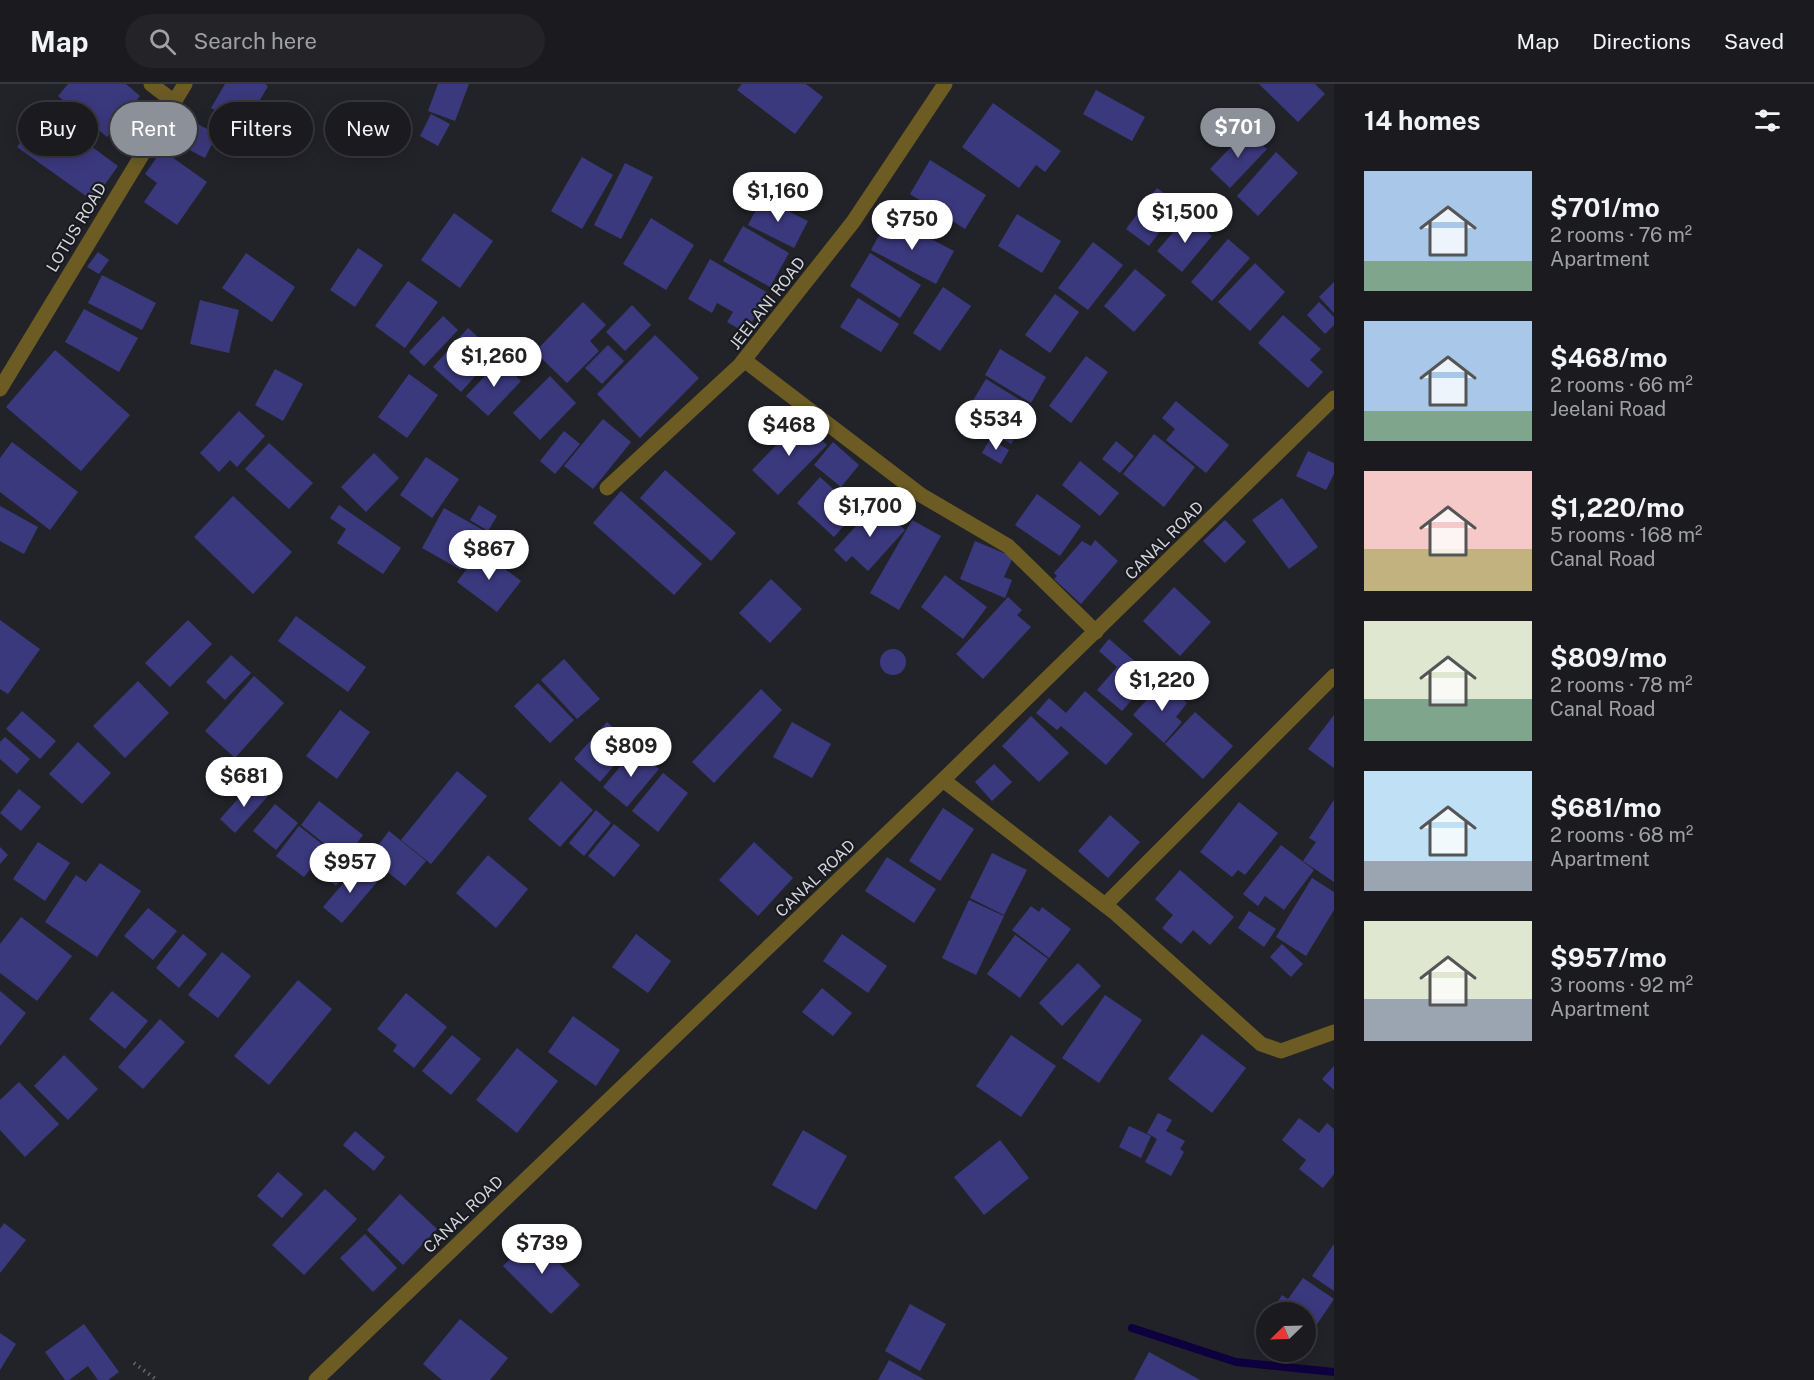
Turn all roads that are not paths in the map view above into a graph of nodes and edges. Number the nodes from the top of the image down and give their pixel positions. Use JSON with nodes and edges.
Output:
{"nodes":[{"id":1,"x":151,"y":84,"type":"edge"},
{"id":2,"x":185,"y":84,"type":"edge"},
{"id":3,"x":945,"y":84,"type":"edge"},
{"id":4,"x":173,"y":101,"type":"junction"},
{"id":5,"x":744,"y":360,"type":"junction"},
{"id":6,"x":0,"y":389,"type":"edge"},
{"id":7,"x":1334,"y":398,"type":"edge"},
{"id":8,"x":607,"y":488,"type":"dead end"},
{"id":9,"x":1096,"y":632,"type":"junction"},
{"id":10,"x":1334,"y":676,"type":"edge"},
{"id":11,"x":943,"y":780,"type":"junction"},
{"id":12,"x":1105,"y":905,"type":"junction"},
{"id":13,"x":1334,"y":1032,"type":"edge"},
{"id":14,"x":316,"y":1380,"type":"edge"}],
"edges":[{"from":1,"to":4,"type":"street"},
{"from":2,"to":4,"type":"street","name":"LOTUS ROAD"},
{"from":3,"to":5,"type":"street","name":"JEELANI ROAD"},
{"from":4,"to":6,"type":"street","name":"LOTUS ROAD"},
{"from":5,"to":8,"type":"street","name":"JEELANI ROAD"},
{"from":5,"to":9,"type":"street"},
{"from":7,"to":9,"type":"street","name":"CANAL ROAD"},
{"from":9,"to":11,"type":"street","name":"CANAL ROAD"},
{"from":10,"to":12,"type":"street"},
{"from":11,"to":12,"type":"street"},
{"from":11,"to":14,"type":"street","name":"CANAL ROAD"},
{"from":12,"to":13,"type":"street"}]}
